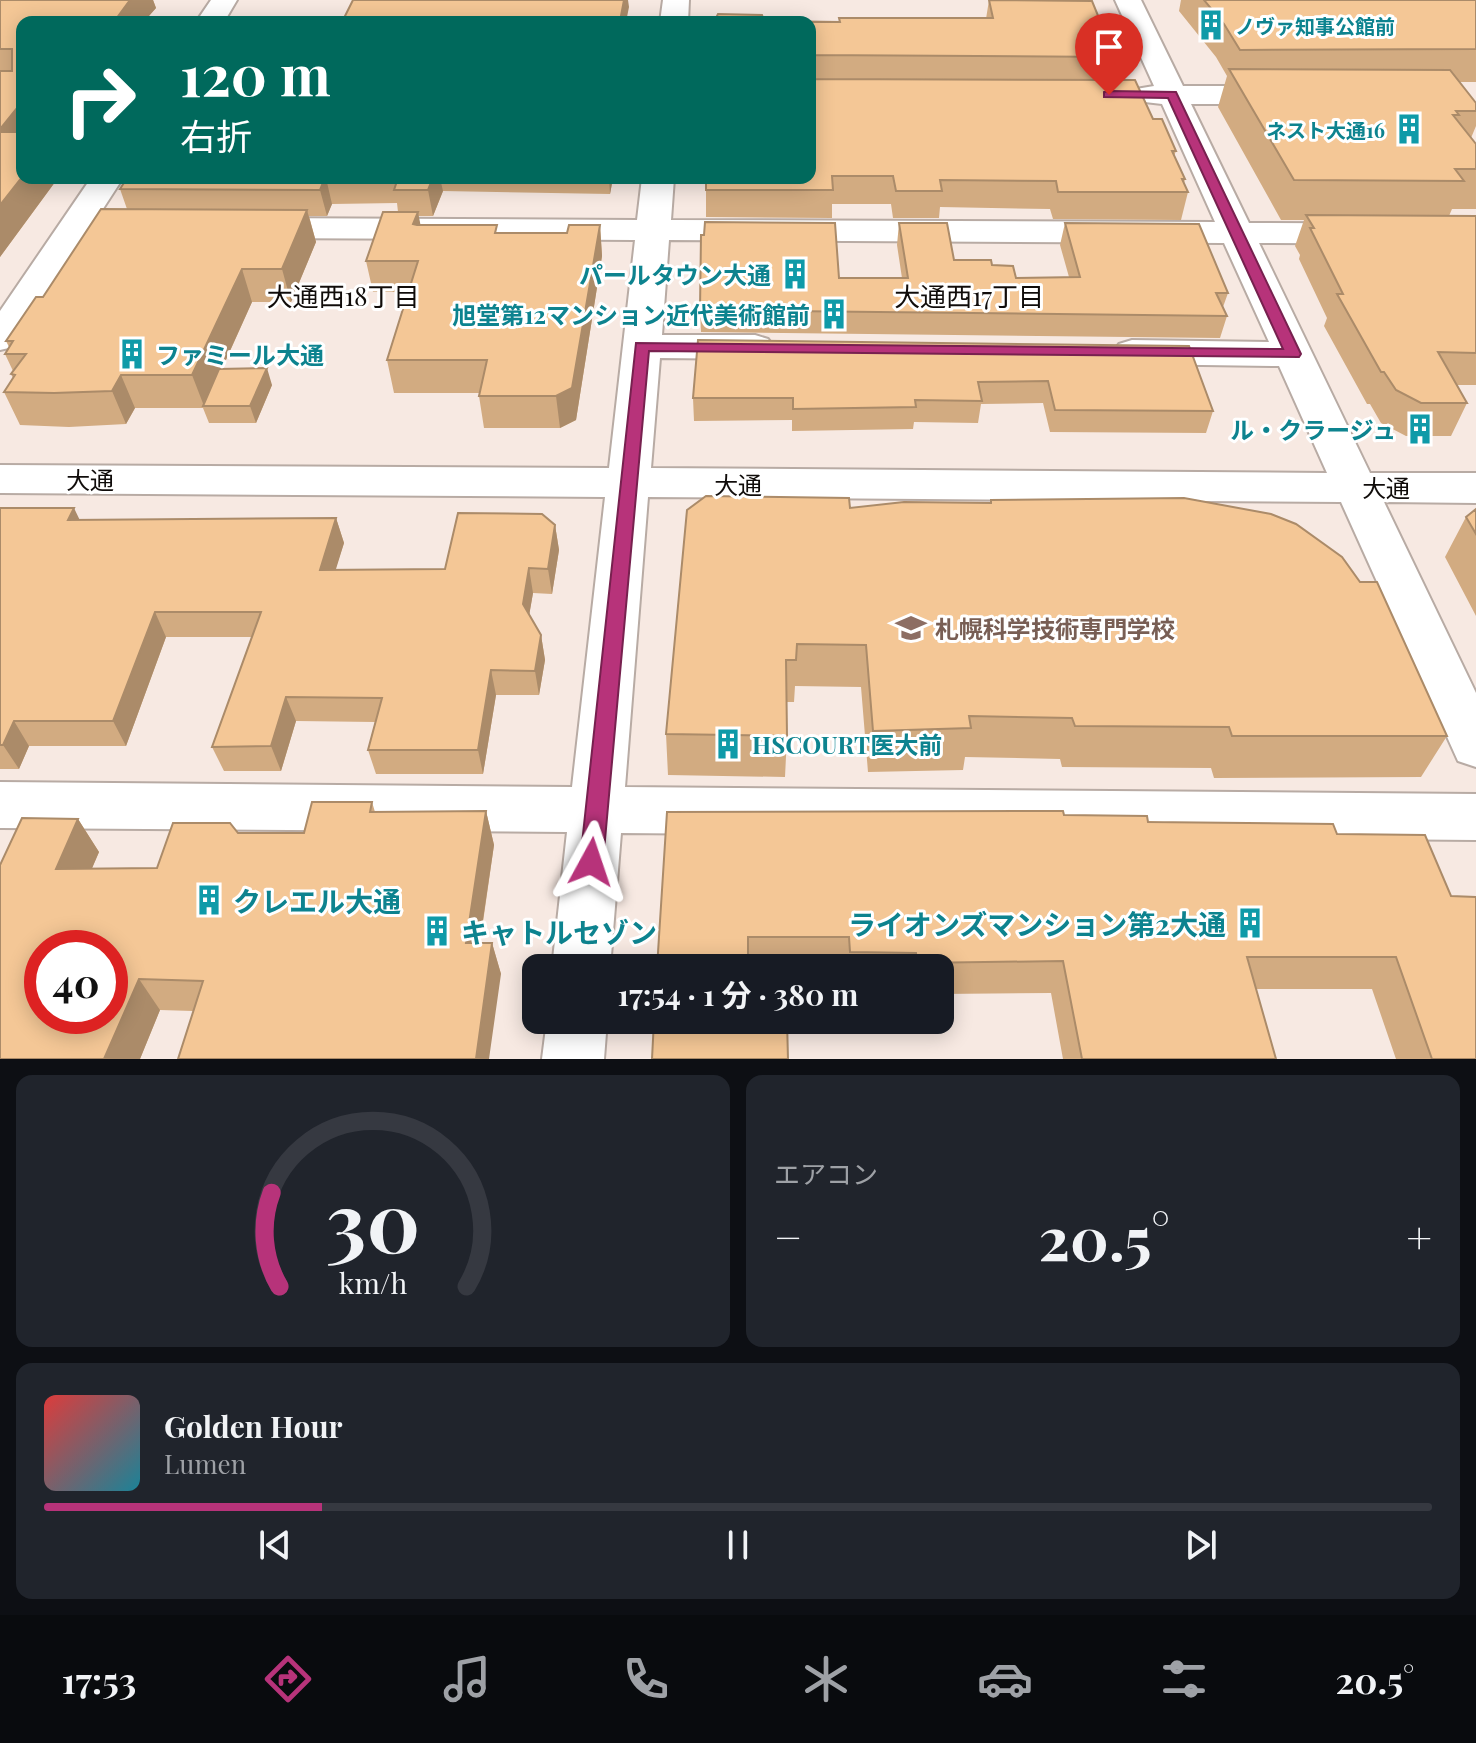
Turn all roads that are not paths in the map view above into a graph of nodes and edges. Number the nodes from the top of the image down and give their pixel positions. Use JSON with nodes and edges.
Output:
{"nodes":[{"id":1,"x":1128,"y":0,"type":"edge"},
{"id":2,"x":1123,"y":95,"type":"edge"},
{"id":3,"x":1172,"y":95,"type":"junction"},
{"id":4,"x":1318,"y":95,"type":"edge"},
{"id":5,"x":103,"y":184,"type":"edge"},
{"id":6,"x":657,"y":184,"type":"edge"},
{"id":7,"x":74,"y":228,"type":"junction"},
{"id":8,"x":177,"y":228,"type":"edge"},
{"id":9,"x":224,"y":228,"type":"edge"},
{"id":10,"x":653,"y":230,"type":"junction"},
{"id":11,"x":1236,"y":233,"type":"junction"},
{"id":12,"x":1476,"y":234,"type":"edge"},
{"id":13,"x":0,"y":339,"type":"edge"},
{"id":14,"x":642,"y":346,"type":"junction"},
{"id":15,"x":794,"y":348,"type":"edge"},
{"id":16,"x":1093,"y":351,"type":"edge"},
{"id":17,"x":1293,"y":354,"type":"junction"},
{"id":18,"x":0,"y":479,"type":"edge"},
{"id":19,"x":628,"y":482,"type":"junction"},
{"id":20,"x":1356,"y":487,"type":"junction"},
{"id":21,"x":1476,"y":488,"type":"edge"},
{"id":22,"x":1476,"y":746,"type":"edge"},
{"id":23,"x":0,"y":805,"type":"edge"},
{"id":24,"x":596,"y":808,"type":"junction"},
{"id":25,"x":1476,"y":817,"type":"edge"},
{"id":26,"x":582,"y":954,"type":"edge"},
{"id":27,"x":576,"y":1034,"type":"edge"},
{"id":28,"x":573,"y":1059,"type":"edge"}],
"edges":[{"from":1,"to":3,"type":"street"},
{"from":2,"to":3,"type":"street"},
{"from":3,"to":4,"type":"street"},
{"from":3,"to":11,"type":"street"},
{"from":5,"to":7,"type":"street"},
{"from":6,"to":10,"type":"street"},
{"from":7,"to":8,"type":"street"},
{"from":7,"to":13,"type":"street"},
{"from":9,"to":10,"type":"street"},
{"from":10,"to":11,"type":"street"},
{"from":10,"to":14,"type":"street"},
{"from":11,"to":12,"type":"street"},
{"from":11,"to":17,"type":"street"},
{"from":14,"to":15,"type":"street"},
{"from":14,"to":19,"type":"street"},
{"from":16,"to":17,"type":"street"},
{"from":17,"to":20,"type":"street"},
{"from":18,"to":19,"type":"street","name":"大通"},
{"from":19,"to":20,"type":"street","name":"大通"},
{"from":19,"to":24,"type":"street"},
{"from":20,"to":21,"type":"street","name":"大通"},
{"from":20,"to":22,"type":"street"},
{"from":23,"to":24,"type":"street"},
{"from":24,"to":25,"type":"street"},
{"from":24,"to":26,"type":"street"},
{"from":27,"to":28,"type":"street"}]}
